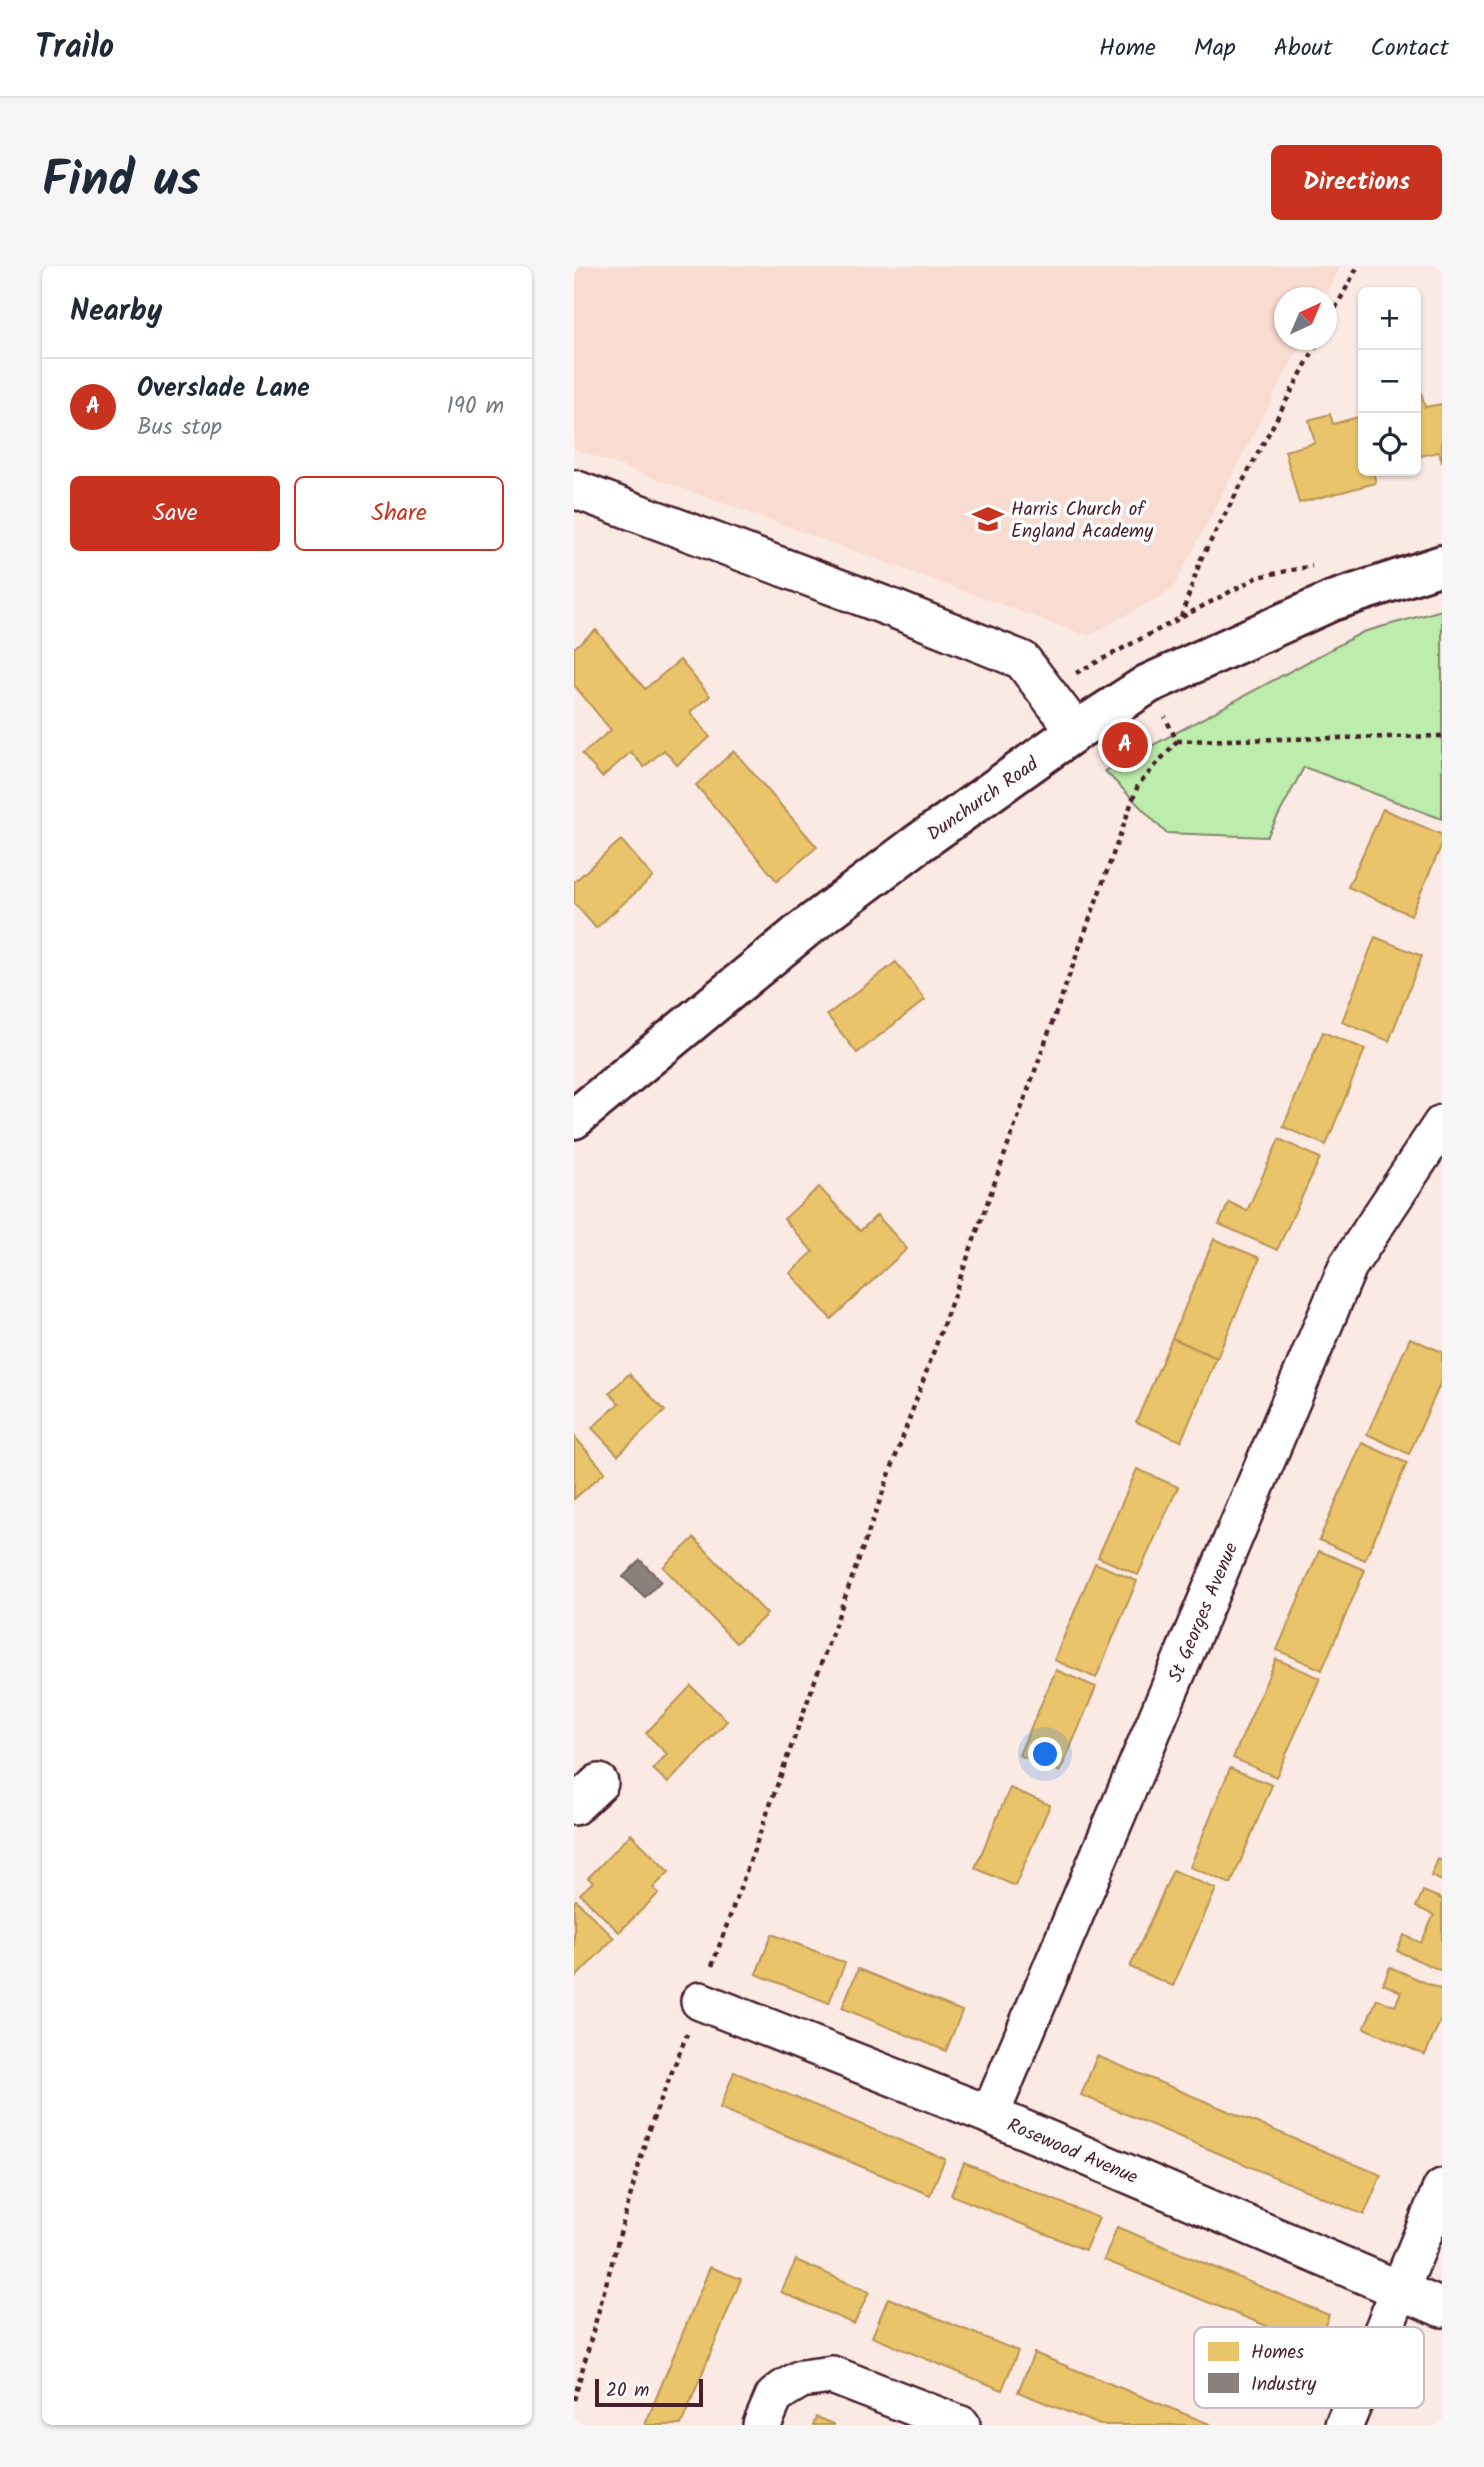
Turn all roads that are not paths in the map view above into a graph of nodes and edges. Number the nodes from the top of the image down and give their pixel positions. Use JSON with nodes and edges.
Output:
{"nodes":[{"id":1,"x":574,"y":489,"type":"edge"},
{"id":2,"x":1442,"y":565,"type":"edge"},
{"id":3,"x":1076,"y":731,"type":"junction"},
{"id":4,"x":574,"y":1119,"type":"edge"},
{"id":5,"x":1442,"y":1124,"type":"edge"},
{"id":6,"x":700,"y":2001,"type":"road end"},
{"id":7,"x":990,"y":2115,"type":"junction"},
{"id":8,"x":1442,"y":2188,"type":"edge"},
{"id":9,"x":1399,"y":2290,"type":"junction"},
{"id":10,"x":1442,"y":2308,"type":"edge"},
{"id":11,"x":1384,"y":2327,"type":"edge"},
{"id":12,"x":1351,"y":2408,"type":"edge"},
{"id":13,"x":762,"y":2425,"type":"edge"},
{"id":14,"x":961,"y":2425,"type":"edge"},
{"id":15,"x":1344,"y":2425,"type":"edge"}],
"edges":[{"from":1,"to":3,"type":"street"},
{"from":2,"to":3,"type":"highway","name":"Dunchurch Road"},
{"from":3,"to":4,"type":"highway","name":"Dunchurch Road"},
{"from":5,"to":7,"type":"street","name":"St Georges Avenue"},
{"from":6,"to":7,"type":"street","name":"Rosewood Avenue"},
{"from":7,"to":9,"type":"street","name":"Rosewood Avenue"},
{"from":8,"to":9,"type":"street"},
{"from":9,"to":10,"type":"street","name":"Rosewood Avenue"},
{"from":9,"to":11,"type":"street"},
{"from":12,"to":15,"type":"street"},
{"from":13,"to":14,"type":"street"}]}
